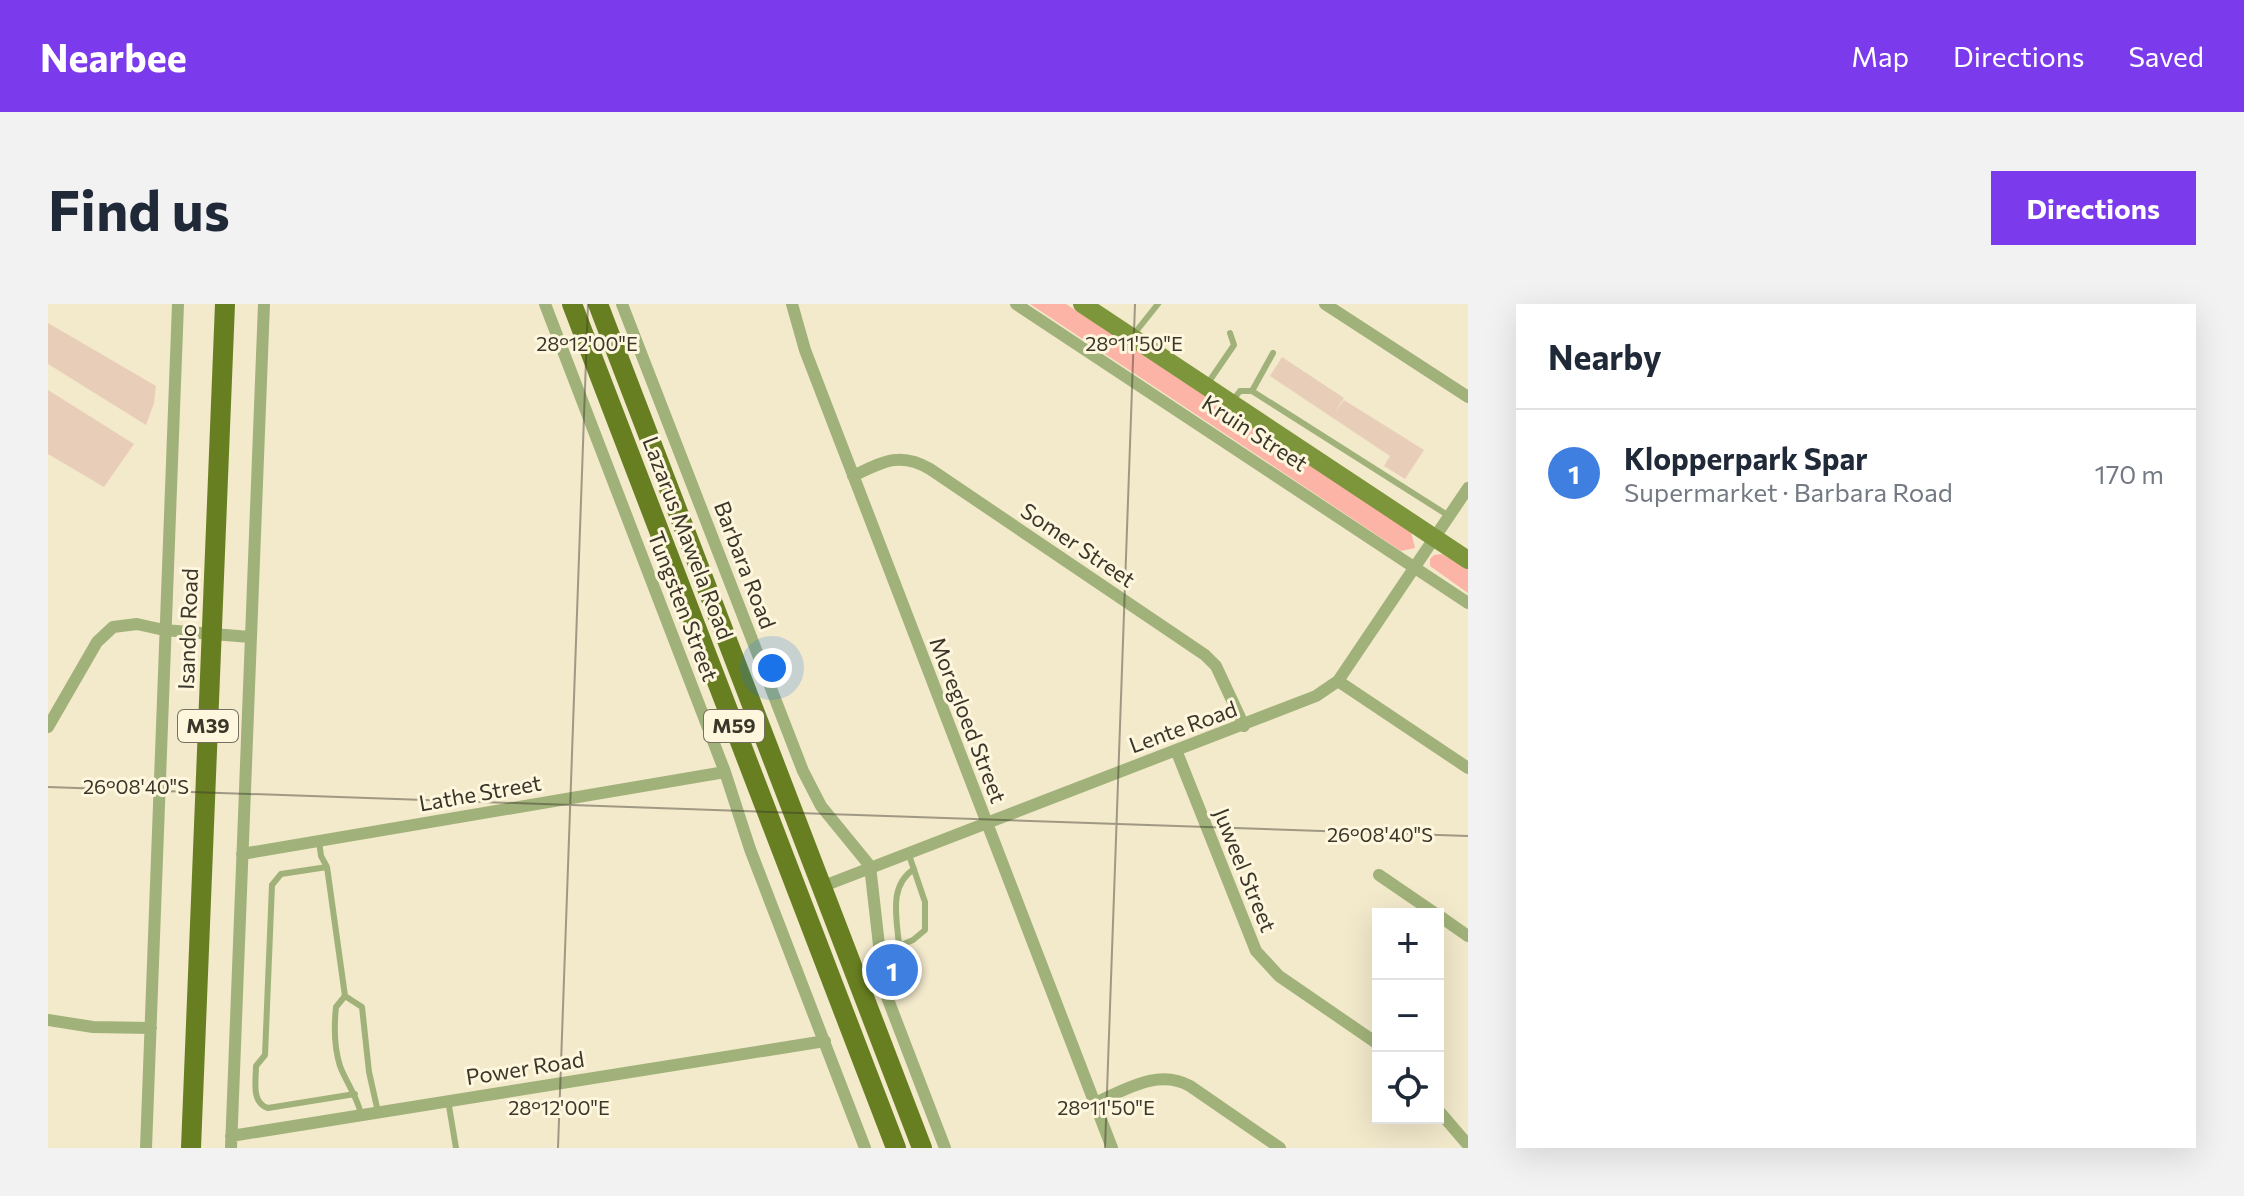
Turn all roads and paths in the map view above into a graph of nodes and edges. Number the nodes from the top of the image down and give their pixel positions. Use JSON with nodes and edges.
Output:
{"nodes":[{"id":1,"x":178,"y":304,"type":"edge"},
{"id":2,"x":225,"y":304,"type":"edge"},
{"id":3,"x":264,"y":304,"type":"edge"},
{"id":4,"x":545,"y":304,"type":"edge"},
{"id":5,"x":572,"y":304,"type":"edge"},
{"id":6,"x":598,"y":304,"type":"edge"},
{"id":7,"x":622,"y":304,"type":"edge"},
{"id":8,"x":792,"y":304,"type":"edge"},
{"id":9,"x":1016,"y":304,"type":"edge"},
{"id":10,"x":1082,"y":304,"type":"edge"},
{"id":11,"x":1158,"y":304,"type":"edge"},
{"id":12,"x":1325,"y":304,"type":"edge"},
{"id":13,"x":1230,"y":333,"type":"dead end"},
{"id":14,"x":1132,"y":337,"type":"junction"},
{"id":15,"x":1273,"y":353,"type":"dead end"},
{"id":16,"x":1206,"y":386,"type":"junction"},
{"id":17,"x":1252,"y":391,"type":"junction"},
{"id":18,"x":1468,"y":397,"type":"edge"},
{"id":19,"x":1231,"y":403,"type":"junction"},
{"id":20,"x":1316,"y":432,"type":"junction"},
{"id":21,"x":1303,"y":451,"type":"junction"},
{"id":22,"x":853,"y":476,"type":"junction"},
{"id":23,"x":1468,"y":488,"type":"edge"},
{"id":24,"x":1449,"y":516,"type":"junction"},
{"id":25,"x":1434,"y":537,"type":"junction"},
{"id":26,"x":1468,"y":560,"type":"edge"},
{"id":27,"x":1414,"y":567,"type":"junction"},
{"id":28,"x":1468,"y":603,"type":"edge"},
{"id":29,"x":164,"y":630,"type":"junction"},
{"id":30,"x":212,"y":635,"type":"junction"},
{"id":31,"x":250,"y":637,"type":"junction"},
{"id":32,"x":1338,"y":681,"type":"junction"},
{"id":33,"x":1244,"y":726,"type":"junction"},
{"id":34,"x":48,"y":727,"type":"edge"},
{"id":35,"x":1176,"y":750,"type":"junction"},
{"id":36,"x":1468,"y":768,"type":"edge"},
{"id":37,"x":725,"y":772,"type":"junction"},
{"id":38,"x":986,"y":823,"type":"junction"},
{"id":39,"x":319,"y":841,"type":"junction"},
{"id":40,"x":908,"y":852,"type":"junction"},
{"id":41,"x":242,"y":854,"type":"junction"},
{"id":42,"x":870,"y":866,"type":"junction"},
{"id":43,"x":327,"y":867,"type":"junction"},
{"id":44,"x":914,"y":869,"type":"junction"},
{"id":45,"x":1379,"y":875,"type":"dead end"},
{"id":46,"x":821,"y":887,"type":"junction"},
{"id":47,"x":1427,"y":908,"type":"edge"},
{"id":48,"x":1444,"y":920,"type":"edge"},
{"id":49,"x":1468,"y":936,"type":"edge"},
{"id":50,"x":899,"y":946,"type":"junction"},
{"id":51,"x":879,"y":954,"type":"junction"},
{"id":52,"x":826,"y":966,"type":"junction"},
{"id":53,"x":345,"y":996,"type":"junction"},
{"id":54,"x":48,"y":1020,"type":"edge"},
{"id":55,"x":151,"y":1028,"type":"junction"},
{"id":56,"x":1372,"y":1040,"type":"edge"},
{"id":57,"x":825,"y":1041,"type":"junction"},
{"id":58,"x":355,"y":1094,"type":"junction"},
{"id":59,"x":448,"y":1100,"type":"junction"},
{"id":60,"x":1095,"y":1103,"type":"junction"},
{"id":61,"x":378,"y":1112,"type":"junction"},
{"id":62,"x":361,"y":1115,"type":"junction"},
{"id":63,"x":1444,"y":1117,"type":"edge"},
{"id":64,"x":231,"y":1142,"type":"edge"},
{"id":65,"x":1468,"y":1145,"type":"edge"},
{"id":66,"x":146,"y":1148,"type":"edge"},
{"id":67,"x":191,"y":1148,"type":"edge"},
{"id":68,"x":456,"y":1148,"type":"edge"},
{"id":69,"x":865,"y":1148,"type":"edge"},
{"id":70,"x":896,"y":1148,"type":"edge"},
{"id":71,"x":922,"y":1148,"type":"edge"},
{"id":72,"x":945,"y":1148,"type":"edge"},
{"id":73,"x":1112,"y":1148,"type":"edge"},
{"id":74,"x":1280,"y":1148,"type":"edge"}],
"edges":[{"from":1,"to":29,"type":"street","name":"Isando Road"},
{"from":2,"to":30,"type":"main road","name":"Isando Road","number":"M39"},
{"from":3,"to":31,"type":"street"},
{"from":4,"to":37,"type":"street","name":"Tungsten Street"},
{"from":5,"to":52,"type":"main road","name":"Lazarus Mawela Road","number":"M59"},
{"from":6,"to":46,"type":"main road","name":"Lazarus Mawela Road","number":"M59"},
{"from":7,"to":42,"type":"street","name":"Barbara Road"},
{"from":8,"to":22,"type":"street","name":"Moregloed Street"},
{"from":9,"to":27,"type":"street","name":"Kruin Street"},
{"from":10,"to":14,"type":"main road","name":"Kruin Street"},
{"from":11,"to":14,"type":"lane"},
{"from":12,"to":18,"type":"street"},
{"from":13,"to":16,"type":"lane"},
{"from":14,"to":16,"type":"main road","name":"Kruin Street"},
{"from":15,"to":17,"type":"lane"},
{"from":16,"to":19,"type":"main road","name":"Kruin Street"},
{"from":17,"to":19,"type":"lane"},
{"from":17,"to":20,"type":"lane"},
{"from":19,"to":21,"type":"main road","name":"Kruin Street"},
{"from":20,"to":21,"type":"lane"},
{"from":20,"to":24,"type":"lane"},
{"from":21,"to":25,"type":"main road","name":"Kruin Street"},
{"from":22,"to":33,"type":"street","name":"Somer Street"},
{"from":22,"to":38,"type":"street","name":"Moregloed Street"},
{"from":23,"to":24,"type":"street","name":"Lente Road"},
{"from":24,"to":25,"type":"street","name":"Lente Road"},
{"from":25,"to":26,"type":"main road","name":"Kruin Street"},
{"from":25,"to":27,"type":"street","name":"Lente Road"},
{"from":27,"to":28,"type":"street","name":"Kruin Street"},
{"from":27,"to":32,"type":"street","name":"Lente Road"},
{"from":29,"to":30,"type":"street"},
{"from":29,"to":34,"type":"street"},
{"from":29,"to":55,"type":"street","name":"Isando Road"},
{"from":30,"to":31,"type":"street"},
{"from":30,"to":67,"type":"main road","name":"Isando Road","number":"M39"},
{"from":31,"to":41,"type":"street"},
{"from":32,"to":33,"type":"street","name":"Lente Road"},
{"from":32,"to":36,"type":"street"},
{"from":33,"to":35,"type":"street","name":"Lente Road"},
{"from":35,"to":38,"type":"street","name":"Lente Road"},
{"from":35,"to":56,"type":"street","name":"Juweel Street"},
{"from":37,"to":39,"type":"street","name":"Lathe Street"},
{"from":37,"to":57,"type":"street","name":"Tungsten Street"},
{"from":38,"to":40,"type":"street","name":"Lente Road"},
{"from":38,"to":60,"type":"street","name":"Moregloed Street"},
{"from":39,"to":41,"type":"street","name":"Lathe Street"},
{"from":39,"to":43,"type":"lane"},
{"from":40,"to":42,"type":"street","name":"Lente Road"},
{"from":40,"to":44,"type":"lane"},
{"from":41,"to":64,"type":"street"},
{"from":42,"to":46,"type":"street","name":"Lente Road"},
{"from":42,"to":51,"type":"street"},
{"from":43,"to":53,"type":"lane"},
{"from":43,"to":58,"type":"lane"},
{"from":44,"to":50,"type":"lane"},
{"from":44,"to":50,"type":"lane"},
{"from":45,"to":47,"type":"street"},
{"from":46,"to":52,"type":"main road"},
{"from":46,"to":71,"type":"main road","name":"Lazarus Mawela Road","number":"M59"},
{"from":48,"to":49,"type":"street"},
{"from":50,"to":51,"type":"lane"},
{"from":51,"to":72,"type":"street"},
{"from":52,"to":70,"type":"main road","name":"Lazarus Mawela Road","number":"M59"},
{"from":53,"to":58,"type":"lane"},
{"from":53,"to":61,"type":"lane"},
{"from":54,"to":55,"type":"street"},
{"from":55,"to":66,"type":"street","name":"Isando Road"},
{"from":57,"to":59,"type":"street","name":"Power Road"},
{"from":57,"to":69,"type":"street","name":"Tungsten Street"},
{"from":58,"to":62,"type":"lane"},
{"from":59,"to":61,"type":"street","name":"Power Road"},
{"from":59,"to":68,"type":"lane"},
{"from":60,"to":73,"type":"street","name":"Moregloed Street"},
{"from":60,"to":74,"type":"street"},
{"from":61,"to":62,"type":"street","name":"Power Road"},
{"from":62,"to":64,"type":"street","name":"Power Road"},
{"from":63,"to":65,"type":"street"}]}
